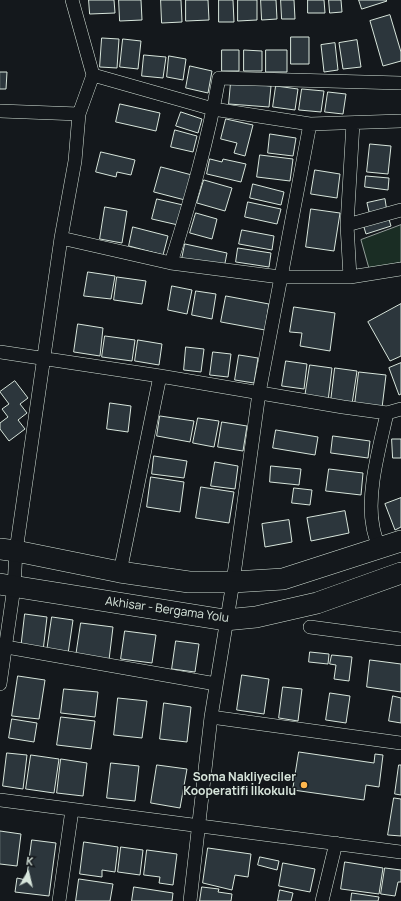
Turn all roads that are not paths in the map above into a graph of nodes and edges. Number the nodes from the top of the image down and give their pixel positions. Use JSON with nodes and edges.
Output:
{"nodes":[{"id":1,"x":72,"y":0,"type":"edge"},
{"id":2,"x":93,"y":75,"type":"junction"},
{"id":3,"x":401,"y":83,"type":"edge"},
{"id":4,"x":213,"y":109,"type":"junction"},
{"id":5,"x":0,"y":112,"type":"edge"},
{"id":6,"x":79,"y":114,"type":"junction"},
{"id":7,"x":401,"y":122,"type":"edge"},
{"id":8,"x":352,"y":123,"type":"junction"},
{"id":9,"x":310,"y":124,"type":"junction"},
{"id":10,"x":401,"y":210,"type":"edge"},
{"id":11,"x":347,"y":225,"type":"junction"},
{"id":12,"x":61,"y":238,"type":"junction"},
{"id":13,"x":171,"y":263,"type":"junction"},
{"id":14,"x":401,"y":269,"type":"edge"},
{"id":15,"x":280,"y":277,"type":"junction"},
{"id":16,"x":350,"y":277,"type":"junction"},
{"id":17,"x":0,"y":352,"type":"edge"},
{"id":18,"x":44,"y":358,"type":"junction"},
{"id":19,"x":160,"y":376,"type":"junction"},
{"id":20,"x":259,"y":393,"type":"junction"},
{"id":21,"x":401,"y":409,"type":"edge"},
{"id":22,"x":387,"y":413,"type":"junction"},
{"id":23,"x":401,"y":541,"type":"edge"},
{"id":24,"x":379,"y":548,"type":"junction"},
{"id":25,"x":8,"y":550,"type":"edge"},
{"id":26,"x":120,"y":572,"type":"junction"},
{"id":27,"x":401,"y":574,"type":"edge"},
{"id":28,"x":233,"y":582,"type":"junction"},
{"id":29,"x":7,"y":585,"type":"edge"},
{"id":30,"x":225,"y":620,"type":"junction"},
{"id":31,"x":310,"y":627,"type":"dead end"},
{"id":32,"x":401,"y":639,"type":"edge"},
{"id":33,"x":3,"y":647,"type":"edge"},
{"id":34,"x":0,"y":684,"type":"edge"},
{"id":35,"x":216,"y":684,"type":"junction"},
{"id":36,"x":211,"y":717,"type":"junction"},
{"id":37,"x":401,"y":744,"type":"edge"},
{"id":38,"x":0,"y":800,"type":"edge"},
{"id":39,"x":72,"y":810,"type":"junction"},
{"id":40,"x":198,"y":825,"type":"junction"},
{"id":41,"x":336,"y":843,"type":"junction"},
{"id":42,"x":401,"y":852,"type":"edge"},
{"id":43,"x":59,"y":901,"type":"edge"},
{"id":44,"x":190,"y":901,"type":"edge"},
{"id":45,"x":322,"y":901,"type":"edge"}],
"edges":[{"from":1,"to":2,"type":"street"},
{"from":2,"to":4,"type":"street"},
{"from":2,"to":6,"type":"street"},
{"from":3,"to":4,"type":"street"},
{"from":4,"to":9,"type":"street"},
{"from":4,"to":13,"type":"street"},
{"from":5,"to":6,"type":"street"},
{"from":6,"to":12,"type":"street"},
{"from":7,"to":8,"type":"street"},
{"from":8,"to":9,"type":"street"},
{"from":8,"to":11,"type":"street"},
{"from":9,"to":15,"type":"street"},
{"from":10,"to":11,"type":"street"},
{"from":11,"to":16,"type":"street"},
{"from":12,"to":13,"type":"street"},
{"from":12,"to":18,"type":"street"},
{"from":13,"to":15,"type":"street"},
{"from":14,"to":16,"type":"street"},
{"from":15,"to":16,"type":"street"},
{"from":15,"to":20,"type":"street"},
{"from":17,"to":18,"type":"street"},
{"from":18,"to":19,"type":"street"},
{"from":18,"to":25,"type":"street"},
{"from":19,"to":20,"type":"street"},
{"from":19,"to":26,"type":"street"},
{"from":20,"to":22,"type":"street"},
{"from":20,"to":28,"type":"street"},
{"from":21,"to":22,"type":"street"},
{"from":22,"to":24,"type":"street"},
{"from":23,"to":24,"type":"main road"},
{"from":24,"to":28,"type":"main road"},
{"from":25,"to":26,"type":"main road"},
{"from":25,"to":29,"type":"street"},
{"from":26,"to":28,"type":"main road"},
{"from":27,"to":30,"type":"main road","name":"Akhisar - Bergama Yolu"},
{"from":28,"to":30,"type":"street"},
{"from":29,"to":30,"type":"main road","name":"Akhisar - Bergama Yolu"},
{"from":29,"to":33,"type":"street"},
{"from":30,"to":35,"type":"street"},
{"from":31,"to":32,"type":"street"},
{"from":33,"to":34,"type":"street"},
{"from":33,"to":35,"type":"street"},
{"from":35,"to":36,"type":"street"},
{"from":36,"to":37,"type":"street"},
{"from":36,"to":40,"type":"street"},
{"from":38,"to":39,"type":"street"},
{"from":39,"to":40,"type":"street"},
{"from":39,"to":43,"type":"street"},
{"from":40,"to":41,"type":"street"},
{"from":40,"to":44,"type":"street"},
{"from":41,"to":42,"type":"street"},
{"from":41,"to":45,"type":"street"}]}
